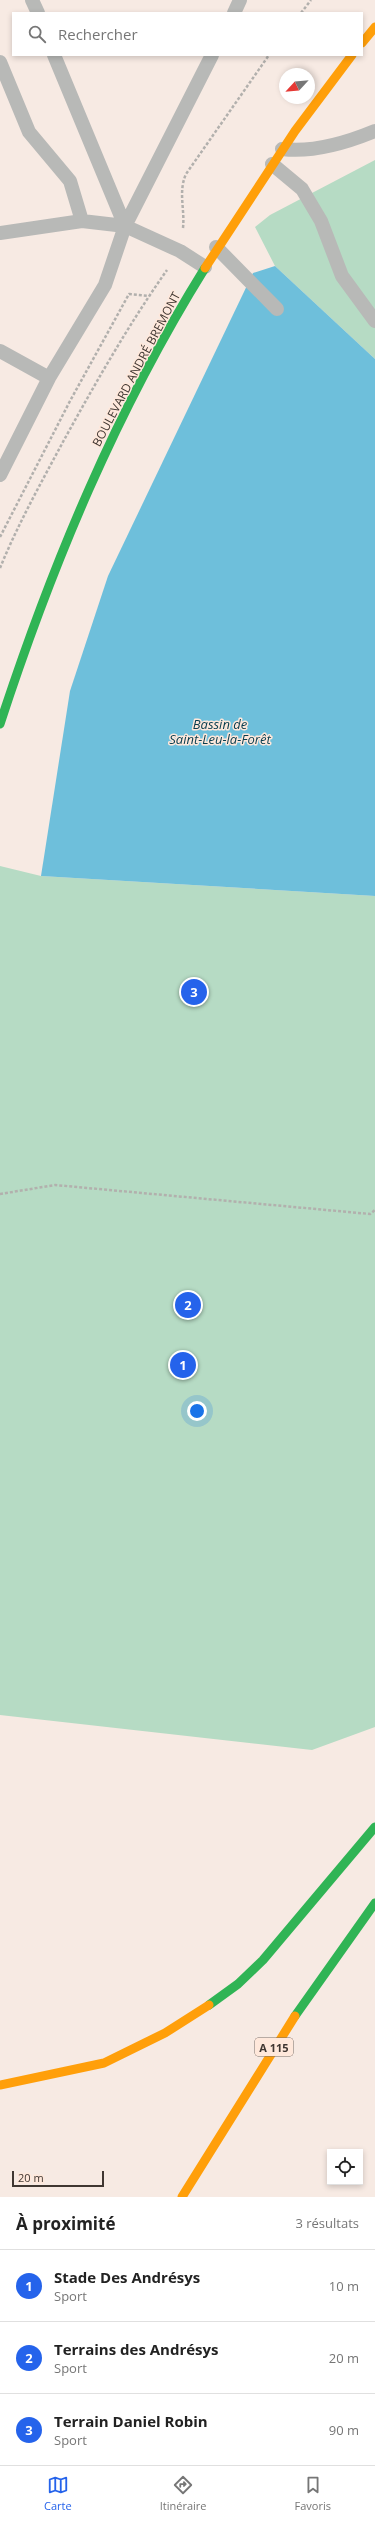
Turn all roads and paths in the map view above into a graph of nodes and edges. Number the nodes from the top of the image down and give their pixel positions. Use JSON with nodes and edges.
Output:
{"nodes":[{"id":1,"x":32,"y":0,"type":"edge"},
{"id":2,"x":240,"y":0,"type":"edge"},
{"id":3,"x":311,"y":0,"type":"edge"},
{"id":4,"x":38,"y":12,"type":"edge"},
{"id":5,"x":234,"y":12,"type":"edge"},
{"id":6,"x":302,"y":12,"type":"edge"},
{"id":7,"x":375,"y":27,"type":"edge"},
{"id":8,"x":363,"y":42,"type":"edge"},
{"id":9,"x":54,"y":56,"type":"edge"},
{"id":10,"x":211,"y":56,"type":"edge"},
{"id":11,"x":268,"y":56,"type":"edge"},
{"id":12,"x":351,"y":56,"type":"edge"},
{"id":13,"x":0,"y":62,"type":"edge"},
{"id":14,"x":375,"y":120,"type":"edge"},
{"id":15,"x":375,"y":131,"type":"edge"},
{"id":16,"x":359,"y":138,"type":"junction"},
{"id":17,"x":282,"y":149,"type":"junction"},
{"id":18,"x":272,"y":164,"type":"junction"},
{"id":19,"x":82,"y":221,"type":"junction"},
{"id":20,"x":126,"y":226,"type":"junction"},
{"id":21,"x":0,"y":233,"type":"edge"},
{"id":22,"x":216,"y":247,"type":"junction"},
{"id":23,"x":180,"y":251,"type":"junction"},
{"id":24,"x":205,"y":267,"type":"junction"},
{"id":25,"x":149,"y":296,"type":"junction"},
{"id":26,"x":277,"y":309,"type":"dead end"},
{"id":27,"x":375,"y":321,"type":"edge"},
{"id":28,"x":0,"y":351,"type":"edge"},
{"id":29,"x":49,"y":378,"type":"junction"},
{"id":30,"x":0,"y":475,"type":"edge"},
{"id":31,"x":0,"y":537,"type":"edge"},
{"id":32,"x":0,"y":568,"type":"edge"},
{"id":33,"x":0,"y":724,"type":"edge"},
{"id":34,"x":0,"y":1194,"type":"edge"},
{"id":35,"x":375,"y":1210,"type":"edge"},
{"id":36,"x":375,"y":1827,"type":"edge"},
{"id":37,"x":375,"y":1903,"type":"edge"},
{"id":38,"x":0,"y":2085,"type":"edge"},
{"id":39,"x":182,"y":2197,"type":"edge"}],
"edges":[{"from":1,"to":4,"type":"lane"},
{"from":2,"to":5,"type":"lane"},
{"from":3,"to":6,"type":"path"},
{"from":7,"to":8,"type":"main road"},
{"from":9,"to":20,"type":"lane"},
{"from":10,"to":20,"type":"lane"},
{"from":11,"to":23,"type":"path"},
{"from":12,"to":17,"type":"main road","name":"BOULEVARD ANDRÉ BREMONT"},
{"from":13,"to":19,"type":"lane"},
{"from":14,"to":16,"type":"lane"},
{"from":15,"to":16,"type":"lane"},
{"from":16,"to":17,"type":"lane"},
{"from":17,"to":18,"type":"main road","name":"BOULEVARD ANDRÉ BREMONT"},
{"from":18,"to":22,"type":"main road","name":"BOULEVARD ANDRÉ BREMONT"},
{"from":18,"to":27,"type":"lane"},
{"from":19,"to":20,"type":"lane"},
{"from":19,"to":21,"type":"lane"},
{"from":20,"to":23,"type":"lane"},
{"from":20,"to":29,"type":"lane"},
{"from":22,"to":24,"type":"main road","name":"BOULEVARD ANDRÉ BREMONT"},
{"from":22,"to":26,"type":"lane"},
{"from":23,"to":24,"type":"lane"},
{"from":23,"to":25,"type":"path"},
{"from":24,"to":33,"type":"main road","name":"BOULEVARD ANDRÉ BREMONT"},
{"from":25,"to":31,"type":"path"},
{"from":25,"to":32,"type":"path"},
{"from":28,"to":29,"type":"lane"},
{"from":29,"to":30,"type":"lane"},
{"from":34,"to":35,"type":"path"},
{"from":36,"to":38,"type":"main road"},
{"from":37,"to":39,"type":"main road","number":"A 115"}]}
